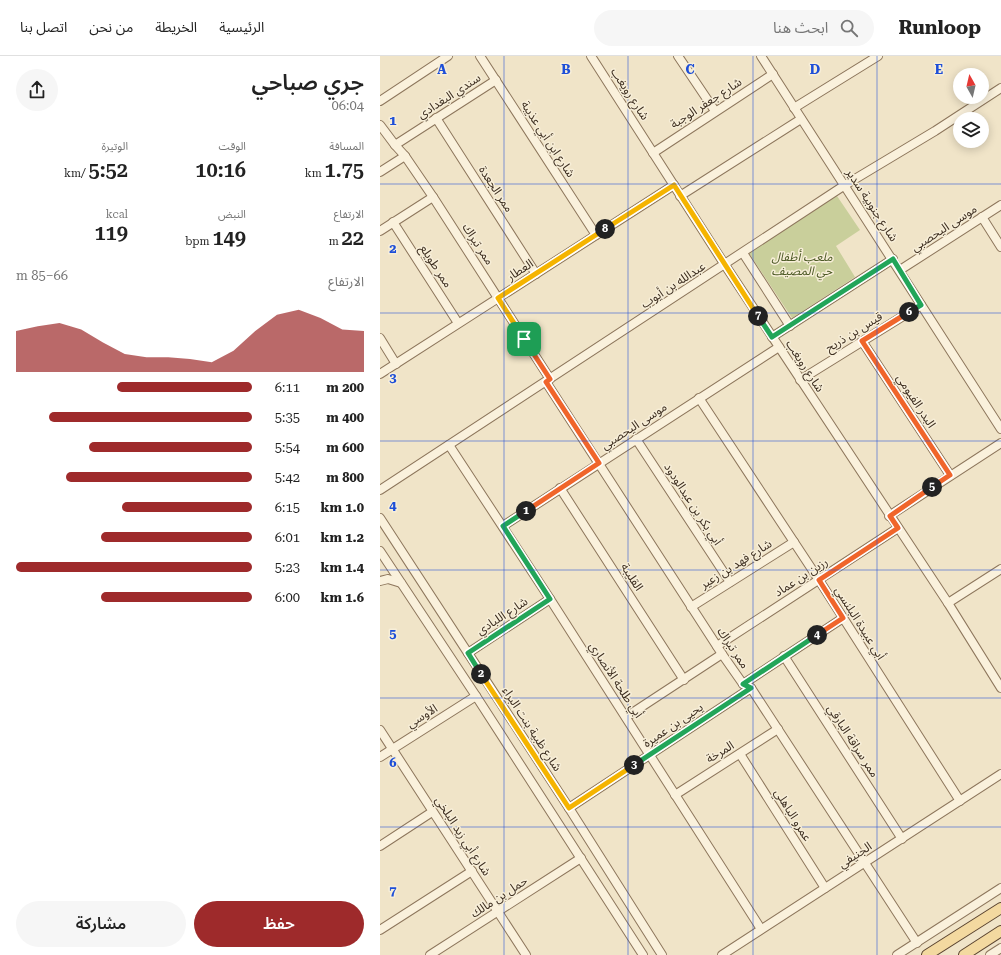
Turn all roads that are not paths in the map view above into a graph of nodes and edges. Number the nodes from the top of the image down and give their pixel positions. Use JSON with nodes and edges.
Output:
{"nodes":[{"id":1,"x":448,"y":56,"type":"edge"},
{"id":2,"x":480,"y":56,"type":"edge"},
{"id":3,"x":591,"y":56,"type":"edge"},
{"id":4,"x":678,"y":56,"type":"edge"},
{"id":5,"x":761,"y":56,"type":"edge"},
{"id":6,"x":878,"y":56,"type":"edge"},
{"id":7,"x":773,"y":74,"type":"junction"},
{"id":8,"x":496,"y":80,"type":"junction"},
{"id":9,"x":1001,"y":88,"type":"edge"},
{"id":10,"x":380,"y":101,"type":"edge"},
{"id":11,"x":794,"y":108,"type":"junction"},
{"id":12,"x":715,"y":111,"type":"junction"},
{"id":13,"x":436,"y":118,"type":"junction"},
{"id":14,"x":801,"y":119,"type":"junction"},
{"id":15,"x":380,"y":125,"type":"edge"},
{"id":16,"x":395,"y":145,"type":"junction"},
{"id":17,"x":653,"y":153,"type":"junction"},
{"id":18,"x":405,"y":156,"type":"junction"},
{"id":19,"x":380,"y":172,"type":"edge"},
{"id":20,"x":674,"y":185,"type":"junction"},
{"id":21,"x":845,"y":185,"type":"junction"},
{"id":22,"x":680,"y":196,"type":"junction"},
{"id":23,"x":434,"y":197,"type":"junction"},
{"id":24,"x":1001,"y":205,"type":"edge"},
{"id":25,"x":982,"y":217,"type":"junction"},
{"id":26,"x":393,"y":222,"type":"junction"},
{"id":27,"x":380,"y":231,"type":"edge"},
{"id":28,"x":596,"y":235,"type":"junction"},
{"id":29,"x":1001,"y":247,"type":"edge"},
{"id":30,"x":743,"y":253,"type":"junction"},
{"id":31,"x":893,"y":259,"type":"junction"},
{"id":32,"x":724,"y":265,"type":"junction"},
{"id":33,"x":900,"y":270,"type":"junction"},
{"id":34,"x":536,"y":274,"type":"junction"},
{"id":35,"x":498,"y":298,"type":"junction"},
{"id":36,"x":921,"y":305,"type":"junction"},
{"id":37,"x":458,"y":323,"type":"junction"},
{"id":38,"x":790,"y":326,"type":"junction"},
{"id":39,"x":772,"y":337,"type":"junction"},
{"id":40,"x":380,"y":338,"type":"edge"},
{"id":41,"x":862,"y":341,"type":"junction"},
{"id":42,"x":779,"y":347,"type":"junction"},
{"id":43,"x":396,"y":364,"type":"junction"},
{"id":44,"x":380,"y":374,"type":"edge"},
{"id":45,"x":800,"y":380,"type":"junction"},
{"id":46,"x":548,"y":381,"type":"junction"},
{"id":47,"x":699,"y":398,"type":"junction"},
{"id":48,"x":1001,"y":429,"type":"edge"},
{"id":49,"x":636,"y":439,"type":"junction"},
{"id":50,"x":1001,"y":443,"type":"edge"},
{"id":51,"x":449,"y":445,"type":"junction"},
{"id":52,"x":599,"y":463,"type":"junction"},
{"id":53,"x":950,"y":475,"type":"junction"},
{"id":54,"x":560,"y":488,"type":"junction"},
{"id":55,"x":380,"y":490,"type":"edge"},
{"id":56,"x":890,"y":516,"type":"junction"},
{"id":57,"x":380,"y":518,"type":"edge"},
{"id":58,"x":503,"y":526,"type":"junction"},
{"id":59,"x":898,"y":528,"type":"junction"},
{"id":60,"x":794,"y":542,"type":"junction"},
{"id":61,"x":380,"y":551,"type":"edge"},
{"id":62,"x":386,"y":561,"type":"junction"},
{"id":63,"x":1001,"y":569,"type":"edge"},
{"id":64,"x":380,"y":580,"type":"edge"},
{"id":65,"x":819,"y":580,"type":"junction"},
{"id":66,"x":730,"y":582,"type":"junction"},
{"id":67,"x":401,"y":583,"type":"junction"},
{"id":68,"x":550,"y":599,"type":"junction"},
{"id":69,"x":948,"y":603,"type":"junction"},
{"id":70,"x":691,"y":607,"type":"junction"},
{"id":71,"x":843,"y":618,"type":"junction"},
{"id":72,"x":717,"y":646,"type":"junction"},
{"id":73,"x":468,"y":653,"type":"junction"},
{"id":74,"x":722,"y":654,"type":"junction"},
{"id":75,"x":784,"y":656,"type":"junction"},
{"id":76,"x":684,"y":680,"type":"junction"},
{"id":77,"x":743,"y":684,"type":"junction"},
{"id":78,"x":751,"y":688,"type":"junction"},
{"id":79,"x":1001,"y":688,"type":"edge"},
{"id":80,"x":476,"y":696,"type":"junction"},
{"id":81,"x":626,"y":718,"type":"junction"},
{"id":82,"x":778,"y":729,"type":"junction"},
{"id":83,"x":380,"y":730,"type":"edge"},
{"id":84,"x":392,"y":749,"type":"junction"},
{"id":85,"x":740,"y":754,"type":"junction"},
{"id":86,"x":650,"y":755,"type":"junction"},
{"id":87,"x":380,"y":757,"type":"edge"},
{"id":88,"x":1001,"y":774,"type":"edge"},
{"id":89,"x":675,"y":795,"type":"junction"},
{"id":90,"x":960,"y":801,"type":"junction"},
{"id":91,"x":569,"y":808,"type":"junction"},
{"id":92,"x":432,"y":812,"type":"junction"},
{"id":93,"x":902,"y":839,"type":"junction"},
{"id":94,"x":380,"y":846,"type":"edge"},
{"id":95,"x":581,"y":858,"type":"junction"},
{"id":96,"x":865,"y":863,"type":"junction"},
{"id":97,"x":472,"y":871,"type":"junction"},
{"id":98,"x":825,"y":888,"type":"junction"},
{"id":99,"x":1001,"y":888,"type":"edge"},
{"id":100,"x":1001,"y":908,"type":"edge"},
{"id":101,"x":498,"y":912,"type":"junction"},
{"id":102,"x":761,"y":929,"type":"junction"},
{"id":103,"x":380,"y":930,"type":"edge"},
{"id":104,"x":1001,"y":931,"type":"edge"},
{"id":105,"x":917,"y":942,"type":"junction"},
{"id":106,"x":439,"y":952,"type":"edge"},
{"id":107,"x":430,"y":955,"type":"edge"},
{"id":108,"x":526,"y":955,"type":"edge"},
{"id":109,"x":643,"y":955,"type":"edge"},
{"id":110,"x":662,"y":955,"type":"edge"},
{"id":111,"x":722,"y":955,"type":"edge"},
{"id":112,"x":897,"y":955,"type":"edge"},
{"id":113,"x":927,"y":955,"type":"edge"},
{"id":114,"x":964,"y":955,"type":"edge"}],
"edges":[{"from":1,"to":10,"type":"street"},
{"from":2,"to":8,"type":"street","name":"شارع ابن أبي عذيبة"},
{"from":3,"to":17,"type":"street","name":"شارع رويغب"},
{"from":4,"to":12,"type":"street"},
{"from":5,"to":7,"type":"street","name":"شارع جنوبية سدير"},
{"from":6,"to":11,"type":"street"},
{"from":7,"to":11,"type":"street","name":"شارع جنوبية سدير"},
{"from":7,"to":12,"type":"street","name":"شارع جعفر الوجبة"},
{"from":8,"to":13,"type":"street","name":"سندي البغدادي"},
{"from":8,"to":28,"type":"street","name":"شارع ابن أبي عذيبة"},
{"from":9,"to":21,"type":"street","name":"عبدالله بن أيوب"},
{"from":11,"to":14,"type":"street","name":"شارع جنوبية سدير"},
{"from":12,"to":17,"type":"street","name":"شارع جعفر الوجبة"},
{"from":13,"to":16,"type":"street","name":"سندي البغدادي"},
{"from":13,"to":34,"type":"street","name":"ممر الجعدة"},
{"from":14,"to":21,"type":"street","name":"شارع جنوبية سدير"},
{"from":14,"to":22,"type":"street"},
{"from":15,"to":16,"type":"street","name":"ممر تبراك"},
{"from":16,"to":18,"type":"street","name":"ممر تبراك"},
{"from":17,"to":20,"type":"street","name":"شارع رويغب"},
{"from":18,"to":19,"type":"street"},
{"from":18,"to":23,"type":"street","name":"ممر تبراك"},
{"from":20,"to":22,"type":"street","name":"شارع رويغب"},
{"from":20,"to":28,"type":"street","name":"العطار"},
{"from":21,"to":30,"type":"street","name":"عبدالله بن أيوب"},
{"from":21,"to":31,"type":"street","name":"شارع جنوبية سدير"},
{"from":22,"to":32,"type":"street","name":"شارع رويغب"},
{"from":23,"to":26,"type":"street"},
{"from":23,"to":35,"type":"street","name":"ممر تبراك"},
{"from":24,"to":25,"type":"street","name":"موسى اليحصبي"},
{"from":25,"to":29,"type":"street"},
{"from":25,"to":33,"type":"street","name":"موسى اليحصبي"},
{"from":26,"to":27,"type":"street"},
{"from":26,"to":37,"type":"street","name":"ممر طويلع"},
{"from":28,"to":34,"type":"street","name":"العطار"},
{"from":30,"to":32,"type":"street","name":"عبدالله بن أيوب"},
{"from":30,"to":38,"type":"street"},
{"from":31,"to":33,"type":"street","name":"شارع جنوبية سدير"},
{"from":31,"to":38,"type":"street"},
{"from":32,"to":39,"type":"street","name":"شارع رويغب"},
{"from":32,"to":46,"type":"street","name":"عبدالله بن أيوب"},
{"from":33,"to":36,"type":"street","name":"شارع جنوبية سدير"},
{"from":34,"to":35,"type":"street","name":"العطار"},
{"from":35,"to":37,"type":"street","name":"العطار"},
{"from":35,"to":46,"type":"street","name":"ممر تبراك"},
{"from":36,"to":41,"type":"street","name":"قيس بن ذريح"},
{"from":36,"to":48,"type":"street","name":"شارع جنوبية سدير"},
{"from":37,"to":43,"type":"street","name":"العطار"},
{"from":38,"to":39,"type":"street"},
{"from":39,"to":42,"type":"street","name":"شارع رويغب"},
{"from":40,"to":43,"type":"street"},
{"from":41,"to":45,"type":"street","name":"قيس بن ذريح"},
{"from":41,"to":53,"type":"street","name":"البدر الفيومي"},
{"from":42,"to":45,"type":"street","name":"شارع رويغب"},
{"from":42,"to":47,"type":"street","name":"موسى اليحصبي"},
{"from":43,"to":44,"type":"street","name":"العطار"},
{"from":45,"to":56,"type":"street","name":"شارع رويغب"},
{"from":46,"to":51,"type":"street","name":"عبدالله بن أيوب"},
{"from":46,"to":52,"type":"street","name":"ممر تبراك"},
{"from":47,"to":49,"type":"street","name":"موسى اليحصبي"},
{"from":47,"to":60,"type":"street","name":"أبي عبيدة البلنسي"},
{"from":49,"to":52,"type":"street","name":"موسى اليحصبي"},
{"from":49,"to":66,"type":"street","name":"أبي بكر بن عبدالودود"},
{"from":50,"to":53,"type":"street"},
{"from":51,"to":55,"type":"street","name":"عبدالله بن أيوب"},
{"from":51,"to":58,"type":"street","name":"أبي طلحة الأنصاري"},
{"from":52,"to":54,"type":"street","name":"موسى اليحصبي"},
{"from":52,"to":70,"type":"street","name":"ممر تبراك"},
{"from":53,"to":56,"type":"street"},
{"from":54,"to":58,"type":"street","name":"موسى اليحصبي"},
{"from":54,"to":76,"type":"street","name":"القليبة"},
{"from":56,"to":59,"type":"street","name":"شارع رويغب"},
{"from":57,"to":73,"type":"street","name":"شارع ظبية بنت البراء"},
{"from":58,"to":68,"type":"street","name":"أبي طلحة الأنصاري"},
{"from":59,"to":65,"type":"street","name":"رزين بن عماد"},
{"from":59,"to":69,"type":"street","name":"شارع رويغب"},
{"from":60,"to":65,"type":"street","name":"أبي عبيدة البلنسي"},
{"from":60,"to":66,"type":"street","name":"شارع فهد بن زعير"},
{"from":61,"to":62,"type":"street"},
{"from":62,"to":64,"type":"street"},
{"from":62,"to":67,"type":"street"},
{"from":63,"to":69,"type":"street"},
{"from":64,"to":67,"type":"street"},
{"from":65,"to":71,"type":"street","name":"أبي عبيدة البلنسي"},
{"from":65,"to":72,"type":"street","name":"رزين بن عماد"},
{"from":66,"to":70,"type":"street","name":"شارع فهد بن زعير"},
{"from":67,"to":80,"type":"street"},
{"from":68,"to":73,"type":"street","name":"شارع اللبادي"},
{"from":68,"to":81,"type":"street","name":"أبي طلحة الأنصاري"},
{"from":69,"to":79,"type":"street","name":"شارع رويغب"},
{"from":70,"to":72,"type":"street","name":"ممر تبراك"},
{"from":71,"to":75,"type":"street"},
{"from":71,"to":90,"type":"street","name":"أبي عبيدة البلنسي"},
{"from":72,"to":74,"type":"street","name":"ممر تبراك"},
{"from":73,"to":91,"type":"street","name":"شارع ظبية بنت البراء"},
{"from":74,"to":76,"type":"street"},
{"from":74,"to":77,"type":"street","name":"ممر تبراك"},
{"from":75,"to":77,"type":"street"},
{"from":75,"to":93,"type":"street","name":"ممر سراقة البارقي"},
{"from":76,"to":81,"type":"street"},
{"from":77,"to":78,"type":"street","name":"ممر تبراك"},
{"from":78,"to":82,"type":"street"},
{"from":78,"to":86,"type":"street","name":"يحيى بن عميرة"},
{"from":80,"to":84,"type":"street","name":"الأوسي"},
{"from":80,"to":95,"type":"street"},
{"from":81,"to":86,"type":"street","name":"أبي طلحة الأنصاري"},
{"from":82,"to":85,"type":"street","name":"المرخة"},
{"from":82,"to":96,"type":"street"},
{"from":83,"to":84,"type":"street","name":"شارع أبي زيد البلخي"},
{"from":84,"to":87,"type":"street","name":"الأوسي"},
{"from":84,"to":92,"type":"street","name":"شارع أبي زيد البلخي"},
{"from":85,"to":89,"type":"street","name":"المرخة"},
{"from":85,"to":98,"type":"street","name":"عمرو الباهلي"},
{"from":86,"to":89,"type":"street","name":"أبي طلحة الأنصاري"},
{"from":86,"to":91,"type":"street","name":"يحيى بن عميرة"},
{"from":88,"to":90,"type":"street","name":"الجنيفي"},
{"from":89,"to":102,"type":"street","name":"أبي طلحة الأنصاري"},
{"from":90,"to":93,"type":"street","name":"الجنيفي"},
{"from":91,"to":110,"type":"street","name":"شارع ظبية بنت البراء"},
{"from":92,"to":94,"type":"street"},
{"from":92,"to":97,"type":"street","name":"شارع أبي زيد البلخي"},
{"from":93,"to":96,"type":"street","name":"الجنيفي"},
{"from":95,"to":101,"type":"street","name":"حمل بن مالك"},
{"from":95,"to":109,"type":"street"},
{"from":96,"to":98,"type":"street","name":"الجنيفي"},
{"from":96,"to":105,"type":"street"},
{"from":97,"to":101,"type":"street","name":"شارع أبي زيد البلخي"},
{"from":97,"to":103,"type":"street"},
{"from":98,"to":102,"type":"street","name":"الجنيفي"},
{"from":99,"to":105,"type":"street"},
{"from":100,"to":113,"type":"main road"},
{"from":101,"to":106,"type":"street","name":"حمل بن مالك"},
{"from":101,"to":108,"type":"street","name":"شارع أبي زيد البلخي"},
{"from":102,"to":111,"type":"street","name":"الجنيفي"},
{"from":104,"to":114,"type":"main road"},
{"from":105,"to":112,"type":"street"},
{"from":106,"to":107,"type":"street","name":"حمل بن مالك"}]}
